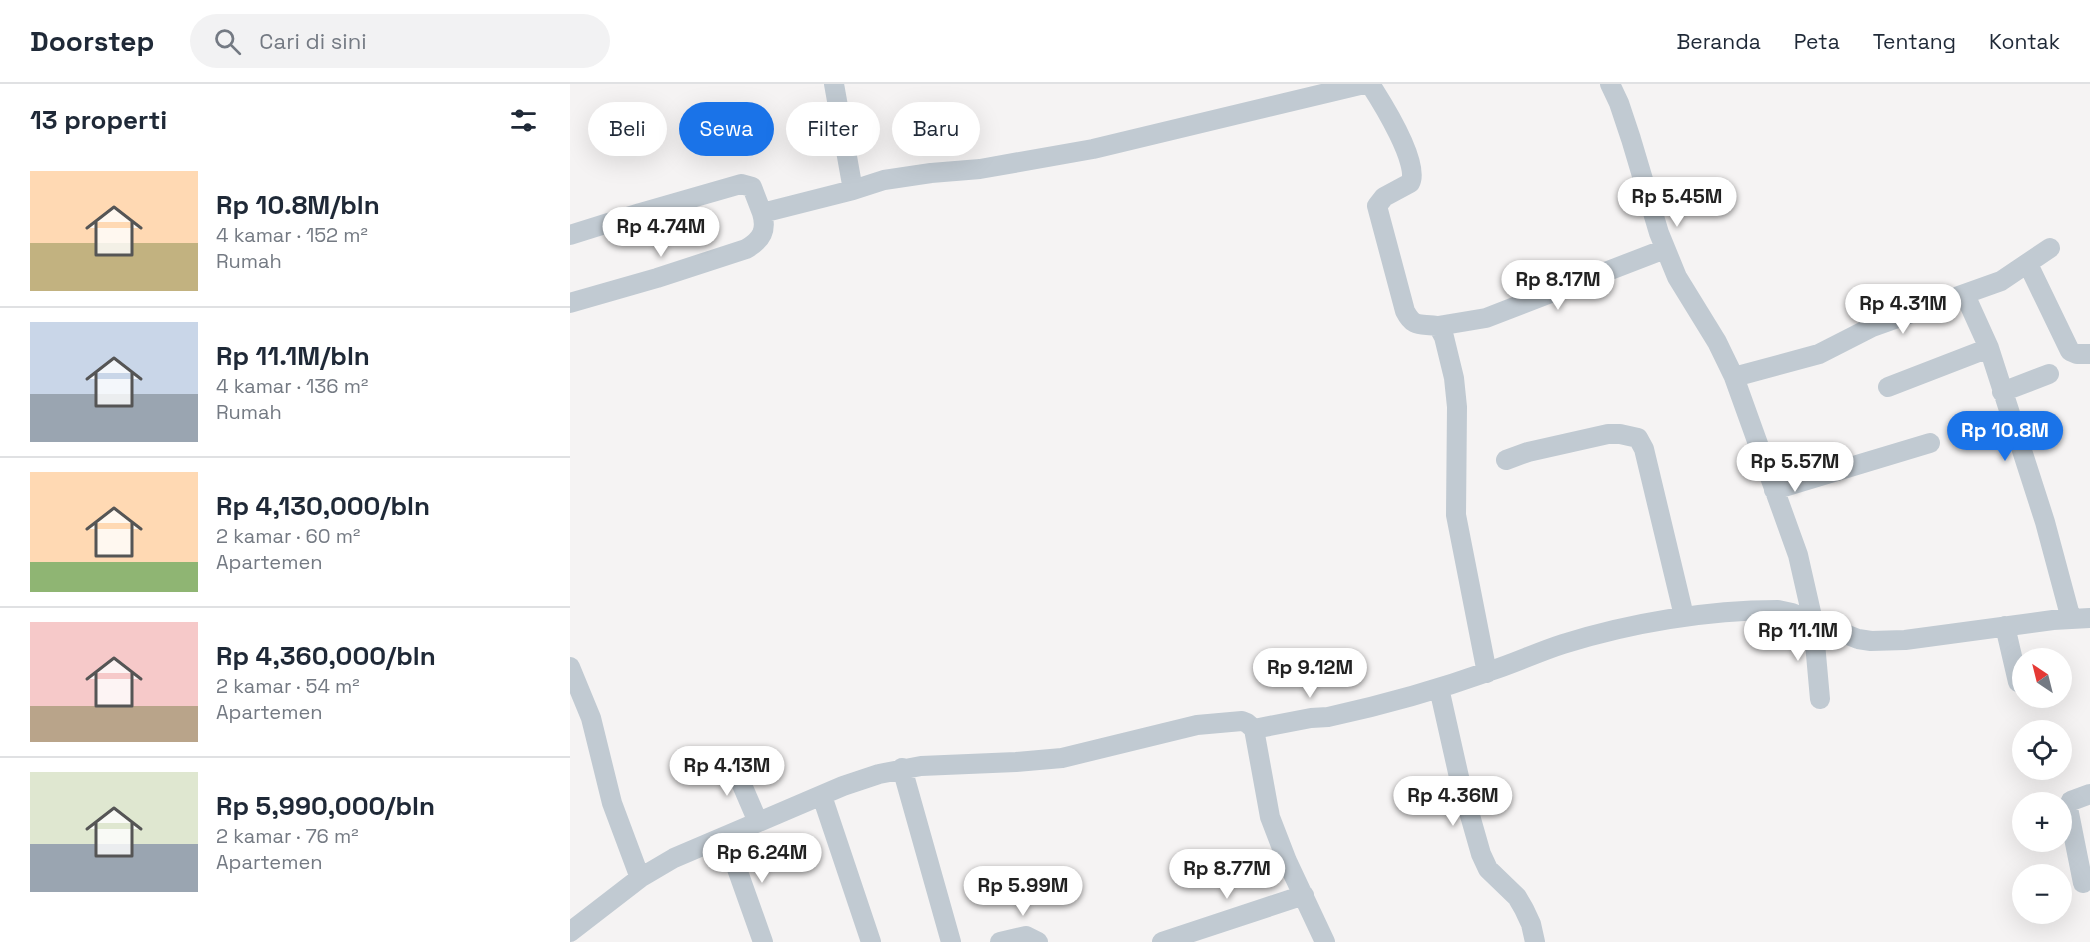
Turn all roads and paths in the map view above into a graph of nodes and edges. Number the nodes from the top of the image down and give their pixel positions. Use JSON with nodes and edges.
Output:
{"nodes":[{"id":1,"x":834,"y":84,"type":"edge"},
{"id":2,"x":1364,"y":84,"type":"edge"},
{"id":3,"x":1370,"y":84,"type":"edge"},
{"id":4,"x":1610,"y":84,"type":"edge"},
{"id":5,"x":853,"y":190,"type":"junction"},
{"id":6,"x":762,"y":213,"type":"junction"},
{"id":7,"x":570,"y":235,"type":"edge"},
{"id":8,"x":2050,"y":248,"type":"dead end"},
{"id":9,"x":1665,"y":249,"type":"junction"},
{"id":10,"x":2028,"y":264,"type":"junction"},
{"id":11,"x":1965,"y":295,"type":"junction"},
{"id":12,"x":570,"y":303,"type":"edge"},
{"id":13,"x":1438,"y":327,"type":"junction"},
{"id":14,"x":1989,"y":348,"type":"junction"},
{"id":15,"x":2090,"y":354,"type":"edge"},
{"id":16,"x":2049,"y":374,"type":"dead end"},
{"id":17,"x":1734,"y":378,"type":"junction"},
{"id":18,"x":1888,"y":387,"type":"dead end"},
{"id":19,"x":2002,"y":392,"type":"junction"},
{"id":20,"x":1930,"y":443,"type":"dead end"},
{"id":21,"x":1506,"y":460,"type":"dead end"},
{"id":22,"x":1774,"y":490,"type":"junction"},
{"id":23,"x":1684,"y":616,"type":"junction"},
{"id":24,"x":2080,"y":618,"type":"edge"},
{"id":25,"x":1813,"y":621,"type":"junction"},
{"id":26,"x":2005,"y":626,"type":"junction"},
{"id":27,"x":2012,"y":656,"type":"edge"},
{"id":28,"x":570,"y":667,"type":"edge"},
{"id":29,"x":1487,"y":673,"type":"junction"},
{"id":30,"x":1439,"y":688,"type":"junction"},
{"id":31,"x":1820,"y":699,"type":"dead end"},
{"id":32,"x":1254,"y":729,"type":"junction"},
{"id":33,"x":730,"y":757,"type":"dead end"},
{"id":34,"x":903,"y":768,"type":"junction"},
{"id":35,"x":2090,"y":794,"type":"edge"},
{"id":36,"x":822,"y":796,"type":"junction"},
{"id":37,"x":758,"y":822,"type":"junction"},
{"id":38,"x":726,"y":838,"type":"junction"},
{"id":39,"x":640,"y":878,"type":"junction"},
{"id":40,"x":2083,"y":883,"type":"dead end"},
{"id":41,"x":1304,"y":895,"type":"junction"},
{"id":42,"x":570,"y":932,"type":"edge"},
{"id":43,"x":762,"y":942,"type":"edge"},
{"id":44,"x":871,"y":942,"type":"edge"},
{"id":45,"x":951,"y":942,"type":"edge"},
{"id":46,"x":1000,"y":942,"type":"edge"},
{"id":47,"x":1038,"y":942,"type":"edge"},
{"id":48,"x":1162,"y":942,"type":"edge"},
{"id":49,"x":1325,"y":942,"type":"edge"},
{"id":50,"x":1535,"y":942,"type":"edge"}],
"edges":[{"from":1,"to":5,"type":"street"},
{"from":2,"to":5,"type":"street"},
{"from":3,"to":13,"type":"street"},
{"from":4,"to":9,"type":"street"},
{"from":5,"to":6,"type":"street"},
{"from":6,"to":7,"type":"street"},
{"from":6,"to":12,"type":"street"},
{"from":8,"to":10,"type":"street"},
{"from":9,"to":13,"type":"street"},
{"from":9,"to":17,"type":"street"},
{"from":10,"to":11,"type":"street"},
{"from":10,"to":15,"type":"street"},
{"from":11,"to":14,"type":"street"},
{"from":11,"to":17,"type":"street"},
{"from":13,"to":29,"type":"street"},
{"from":14,"to":18,"type":"street"},
{"from":14,"to":19,"type":"street"},
{"from":16,"to":19,"type":"street"},
{"from":17,"to":22,"type":"street"},
{"from":19,"to":24,"type":"street"},
{"from":20,"to":22,"type":"street"},
{"from":21,"to":23,"type":"street"},
{"from":22,"to":25,"type":"street"},
{"from":23,"to":25,"type":"street"},
{"from":23,"to":29,"type":"street"},
{"from":24,"to":26,"type":"street"},
{"from":25,"to":26,"type":"street"},
{"from":25,"to":31,"type":"street"},
{"from":26,"to":27,"type":"street"},
{"from":28,"to":39,"type":"street"},
{"from":29,"to":30,"type":"street"},
{"from":30,"to":32,"type":"street"},
{"from":30,"to":50,"type":"street"},
{"from":32,"to":34,"type":"street"},
{"from":32,"to":41,"type":"street"},
{"from":33,"to":37,"type":"street"},
{"from":34,"to":36,"type":"street"},
{"from":34,"to":45,"type":"street"},
{"from":35,"to":40,"type":"street"},
{"from":36,"to":37,"type":"street"},
{"from":36,"to":44,"type":"street"},
{"from":37,"to":38,"type":"street"},
{"from":38,"to":39,"type":"street"},
{"from":38,"to":43,"type":"street"},
{"from":39,"to":42,"type":"street"},
{"from":41,"to":48,"type":"street"},
{"from":41,"to":49,"type":"street"},
{"from":46,"to":47,"type":"street"}]}
